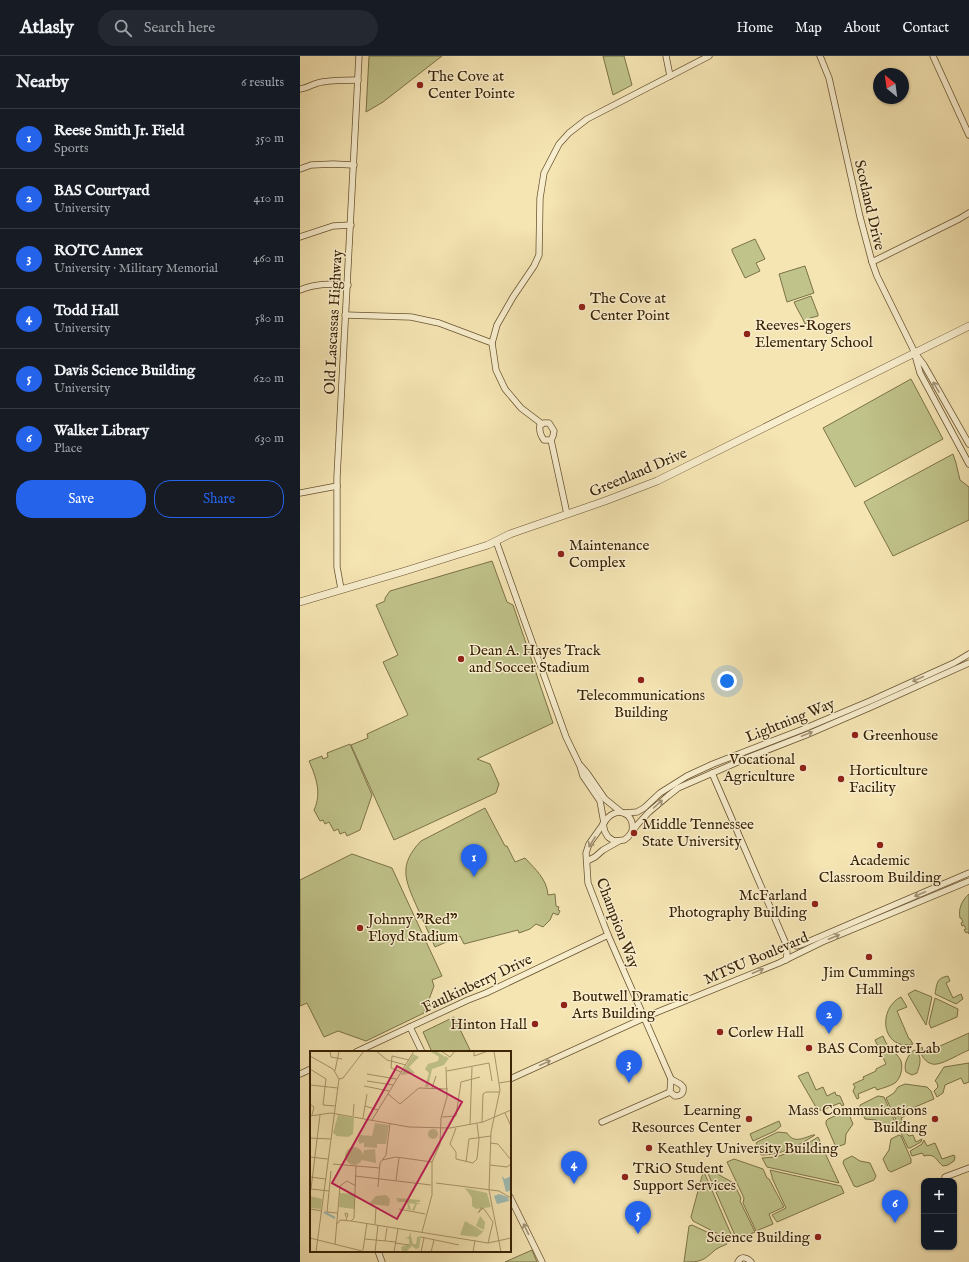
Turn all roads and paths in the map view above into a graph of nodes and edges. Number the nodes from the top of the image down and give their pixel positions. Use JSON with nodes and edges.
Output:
{"nodes":[{"id":1,"x":359,"y":56,"type":"edge"},
{"id":2,"x":666,"y":56,"type":"edge"},
{"id":3,"x":709,"y":56,"type":"edge"},
{"id":4,"x":820,"y":56,"type":"edge"},
{"id":5,"x":933,"y":56,"type":"edge"},
{"id":6,"x":670,"y":76,"type":"junction"},
{"id":7,"x":358,"y":80,"type":"junction"},
{"id":8,"x":300,"y":89,"type":"edge"},
{"id":9,"x":969,"y":135,"type":"edge"},
{"id":10,"x":354,"y":165,"type":"junction"},
{"id":11,"x":300,"y":169,"type":"edge"},
{"id":12,"x":969,"y":213,"type":"edge"},
{"id":13,"x":351,"y":225,"type":"junction"},
{"id":14,"x":300,"y":237,"type":"edge"},
{"id":15,"x":872,"y":262,"type":"junction"},
{"id":16,"x":348,"y":285,"type":"junction"},
{"id":17,"x":300,"y":290,"type":"edge"},
{"id":18,"x":345,"y":315,"type":"junction"},
{"id":19,"x":969,"y":326,"type":"edge"},
{"id":20,"x":492,"y":343,"type":"junction"},
{"id":21,"x":915,"y":353,"type":"junction"},
{"id":22,"x":542,"y":424,"type":"junction"},
{"id":23,"x":551,"y":440,"type":"junction"},
{"id":24,"x":969,"y":444,"type":"edge"},
{"id":25,"x":969,"y":464,"type":"edge"},
{"id":26,"x":337,"y":486,"type":"junction"},
{"id":27,"x":300,"y":493,"type":"edge"},
{"id":28,"x":566,"y":514,"type":"junction"},
{"id":29,"x":496,"y":541,"type":"junction"},
{"id":30,"x":341,"y":589,"type":"junction"},
{"id":31,"x":300,"y":602,"type":"edge"},
{"id":32,"x":969,"y":654,"type":"edge"},
{"id":33,"x":969,"y":663,"type":"edge"},
{"id":34,"x":580,"y":766,"type":"junction"},
{"id":35,"x":712,"y":773,"type":"junction"},
{"id":36,"x":623,"y":813,"type":"junction"},
{"id":37,"x":604,"y":823,"type":"junction"},
{"id":38,"x":632,"y":832,"type":"junction"},
{"id":39,"x":619,"y":841,"type":"junction"},
{"id":40,"x":587,"y":861,"type":"junction"},
{"id":41,"x":969,"y":873,"type":"edge"},
{"id":42,"x":969,"y":881,"type":"edge"},
{"id":43,"x":608,"y":935,"type":"junction"},
{"id":44,"x":786,"y":944,"type":"junction"},
{"id":45,"x":786,"y":960,"type":"junction"},
{"id":46,"x":644,"y":1018,"type":"junction"},
{"id":47,"x":410,"y":1026,"type":"junction"},
{"id":48,"x":358,"y":1051,"type":"edge"},
{"id":49,"x":422,"y":1051,"type":"edge"},
{"id":50,"x":310,"y":1069,"type":"edge"},
{"id":51,"x":300,"y":1074,"type":"edge"},
{"id":52,"x":511,"y":1079,"type":"edge"},
{"id":53,"x":671,"y":1079,"type":"junction"},
{"id":54,"x":670,"y":1092,"type":"junction"},
{"id":55,"x":602,"y":1122,"type":"dead end"},
{"id":56,"x":969,"y":1168,"type":"edge"},
{"id":57,"x":945,"y":1178,"type":"dead end"},
{"id":58,"x":511,"y":1199,"type":"edge"},
{"id":59,"x":378,"y":1252,"type":"edge"},
{"id":60,"x":382,"y":1262,"type":"edge"},
{"id":61,"x":542,"y":1262,"type":"edge"},
{"id":62,"x":738,"y":1262,"type":"edge"},
{"id":63,"x":751,"y":1262,"type":"edge"}],
"edges":[{"from":1,"to":7,"type":"street","name":"Old Lascassas Highway"},
{"from":2,"to":6,"type":"street"},
{"from":3,"to":6,"type":"street"},
{"from":4,"to":15,"type":"street","name":"Scotland Drive"},
{"from":5,"to":9,"type":"street"},
{"from":6,"to":20,"type":"street"},
{"from":7,"to":8,"type":"street"},
{"from":7,"to":10,"type":"street","name":"Old Lascassas Highway"},
{"from":10,"to":11,"type":"street"},
{"from":10,"to":13,"type":"street","name":"Old Lascassas Highway"},
{"from":12,"to":15,"type":"street"},
{"from":13,"to":14,"type":"street"},
{"from":13,"to":16,"type":"street","name":"Old Lascassas Highway"},
{"from":15,"to":21,"type":"street","name":"Scotland Drive"},
{"from":16,"to":17,"type":"street"},
{"from":16,"to":18,"type":"street","name":"Old Lascassas Highway"},
{"from":18,"to":20,"type":"street"},
{"from":18,"to":26,"type":"street","name":"Old Lascassas Highway"},
{"from":19,"to":21,"type":"street","name":"Greenland Drive"},
{"from":20,"to":22,"type":"street"},
{"from":24,"to":21,"type":"street","one_way":true},
{"from":21,"to":25,"type":"street"},
{"from":21,"to":28,"type":"street","name":"Greenland Drive"},
{"from":22,"to":23,"type":"street"},
{"from":22,"to":23,"type":"street"},
{"from":23,"to":28,"type":"street"},
{"from":26,"to":27,"type":"street"},
{"from":26,"to":30,"type":"street","name":"Old Lascassas Highway"},
{"from":28,"to":29,"type":"street","name":"Greenland Drive"},
{"from":29,"to":30,"type":"street","name":"Greenland Drive"},
{"from":29,"to":34,"type":"street"},
{"from":30,"to":31,"type":"street","name":"Greenland Drive"},
{"from":32,"to":36,"type":"street","name":"Lightning Way","one_way":true},
{"from":35,"to":33,"type":"street","name":"Lightning Way","one_way":true},
{"from":34,"to":36,"type":"street"},
{"from":34,"to":37,"type":"street"},
{"from":38,"to":35,"type":"street","name":"Lightning Way","one_way":true},
{"from":35,"to":44,"type":"street"},
{"from":36,"to":37,"type":"street"},
{"from":36,"to":38,"type":"street"},
{"from":37,"to":39,"type":"street"},
{"from":37,"to":40,"type":"street","name":"Champion Way","one_way":true},
{"from":38,"to":39,"type":"street"},
{"from":39,"to":40,"type":"street","name":"Champion Way"},
{"from":40,"to":43,"type":"street","name":"Champion Way"},
{"from":41,"to":44,"type":"street","name":"MTSU Boulevard","one_way":true},
{"from":45,"to":42,"type":"street","name":"MTSU Boulevard","one_way":true},
{"from":43,"to":46,"type":"street","name":"Champion Way"},
{"from":43,"to":47,"type":"street","name":"Faulkinberry Drive"},
{"from":44,"to":45,"type":"street"},
{"from":46,"to":45,"type":"street","name":"MTSU Boulevard","one_way":true},
{"from":52,"to":46,"type":"street","name":"MTSU Boulevard","one_way":true},
{"from":46,"to":53,"type":"street","name":"Champion Way"},
{"from":47,"to":48,"type":"street","name":"Faulkinberry Drive"},
{"from":47,"to":49,"type":"street"},
{"from":50,"to":51,"type":"street"},
{"from":53,"to":54,"type":"street"},
{"from":53,"to":54,"type":"street"},
{"from":54,"to":55,"type":"street"},
{"from":56,"to":57,"type":"street"},
{"from":61,"to":58,"type":"street","one_way":true},
{"from":59,"to":60,"type":"street"},
{"from":62,"to":63,"type":"street"}]}
